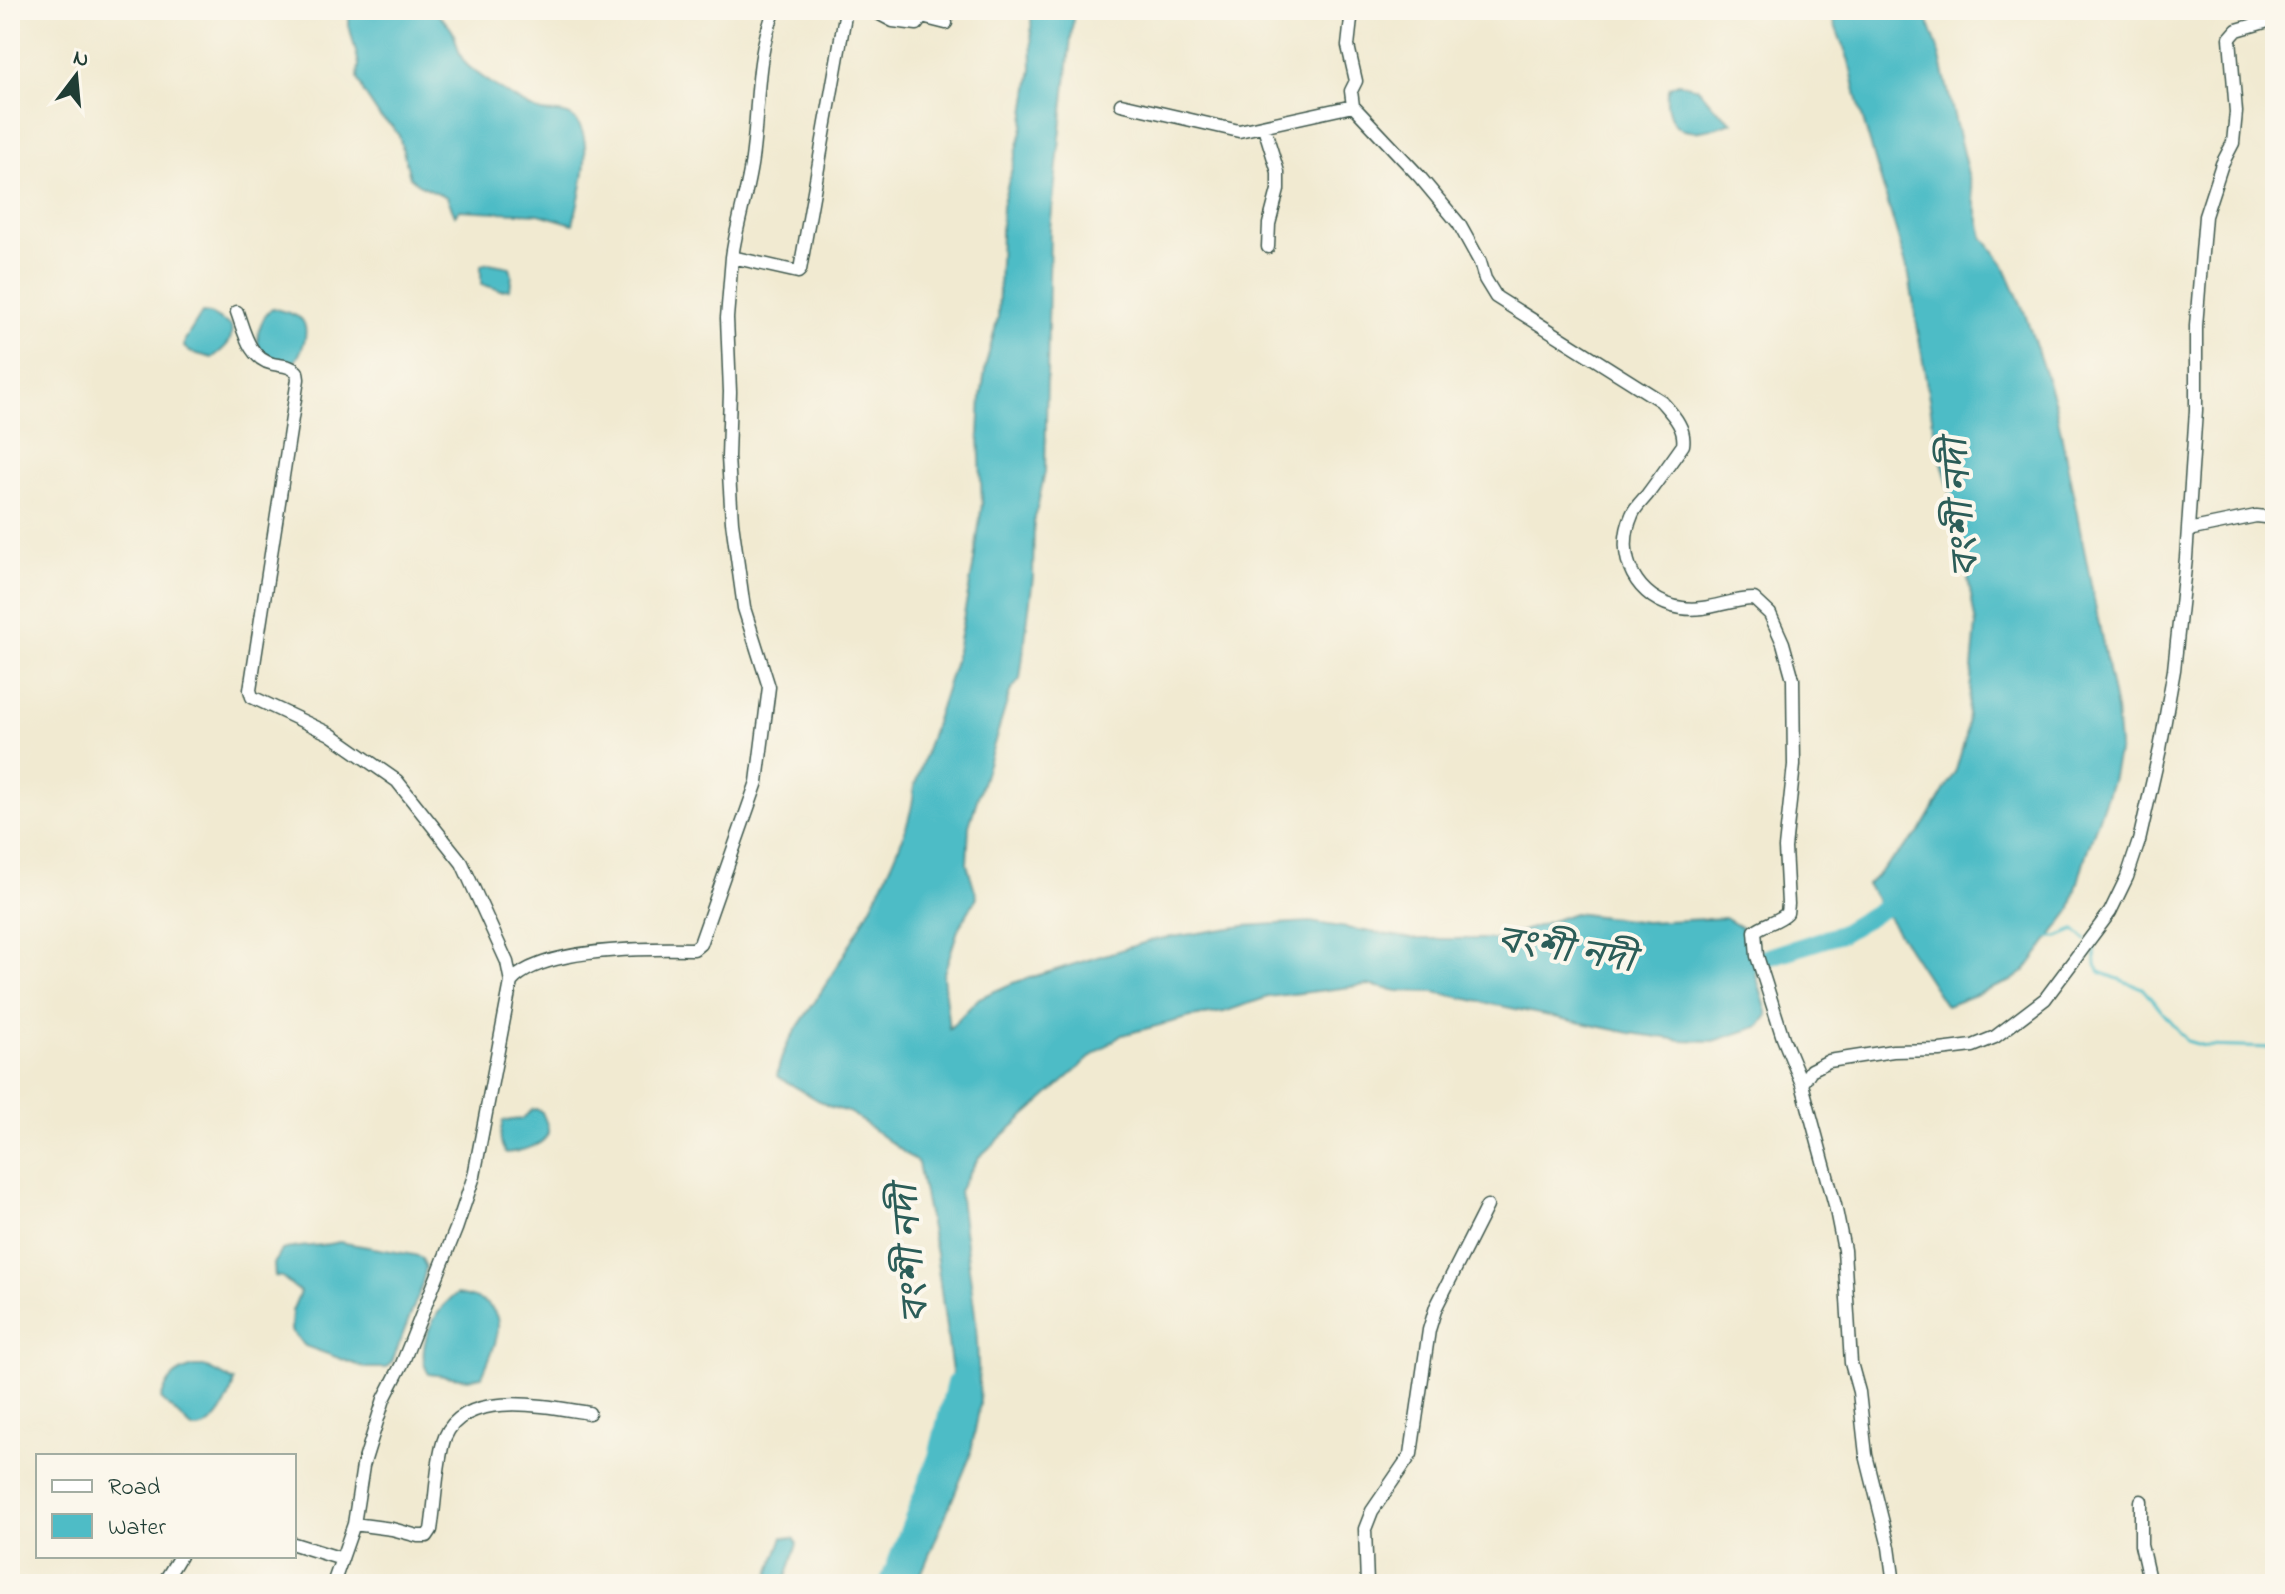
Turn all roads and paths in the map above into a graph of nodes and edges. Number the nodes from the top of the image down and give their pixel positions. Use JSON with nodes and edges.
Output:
{"nodes":[{"id":1,"x":775,"y":10,"type":"edge"},
{"id":2,"x":846,"y":10,"type":"edge"},
{"id":3,"x":872,"y":10,"type":"edge"},
{"id":4,"x":1352,"y":10,"type":"edge"},
{"id":5,"x":2275,"y":19,"type":"edge"},
{"id":6,"x":946,"y":23,"type":"dead end"},
{"id":7,"x":1121,"y":104,"type":"dead end"},
{"id":8,"x":1353,"y":106,"type":"junction"},
{"id":9,"x":1264,"y":127,"type":"junction"},
{"id":10,"x":1268,"y":247,"type":"dead end"},
{"id":11,"x":732,"y":257,"type":"junction"},
{"id":12,"x":237,"y":312,"type":"dead end"},
{"id":13,"x":2275,"y":518,"type":"edge"},
{"id":14,"x":2188,"y":530,"type":"junction"},
{"id":15,"x":511,"y":982,"type":"junction"},
{"id":16,"x":1802,"y":1084,"type":"junction"},
{"id":17,"x":1487,"y":1206,"type":"dead end"},
{"id":18,"x":589,"y":1413,"type":"dead end"},
{"id":19,"x":2141,"y":1501,"type":"dead end"},
{"id":20,"x":354,"y":1524,"type":"junction"},
{"id":21,"x":296,"y":1545,"type":"edge"},
{"id":22,"x":179,"y":1558,"type":"edge"},
{"id":23,"x":342,"y":1559,"type":"junction"},
{"id":24,"x":163,"y":1584,"type":"edge"},
{"id":25,"x":333,"y":1584,"type":"edge"},
{"id":26,"x":1367,"y":1584,"type":"edge"},
{"id":27,"x":1894,"y":1584,"type":"edge"},
{"id":28,"x":2150,"y":1584,"type":"edge"}],
"edges":[{"from":1,"to":11,"type":"street"},
{"from":2,"to":11,"type":"street"},
{"from":3,"to":6,"type":"street"},
{"from":4,"to":8,"type":"street"},
{"from":5,"to":14,"type":"street"},
{"from":7,"to":9,"type":"street"},
{"from":8,"to":9,"type":"street"},
{"from":8,"to":16,"type":"street"},
{"from":9,"to":10,"type":"street"},
{"from":11,"to":15,"type":"street"},
{"from":12,"to":15,"type":"street"},
{"from":13,"to":14,"type":"street"},
{"from":14,"to":16,"type":"street"},
{"from":15,"to":20,"type":"street"},
{"from":16,"to":27,"type":"street"},
{"from":17,"to":26,"type":"street"},
{"from":18,"to":20,"type":"street"},
{"from":19,"to":28,"type":"street"},
{"from":20,"to":23,"type":"street"},
{"from":21,"to":23,"type":"street"},
{"from":22,"to":24,"type":"street"},
{"from":23,"to":25,"type":"street"}]}
